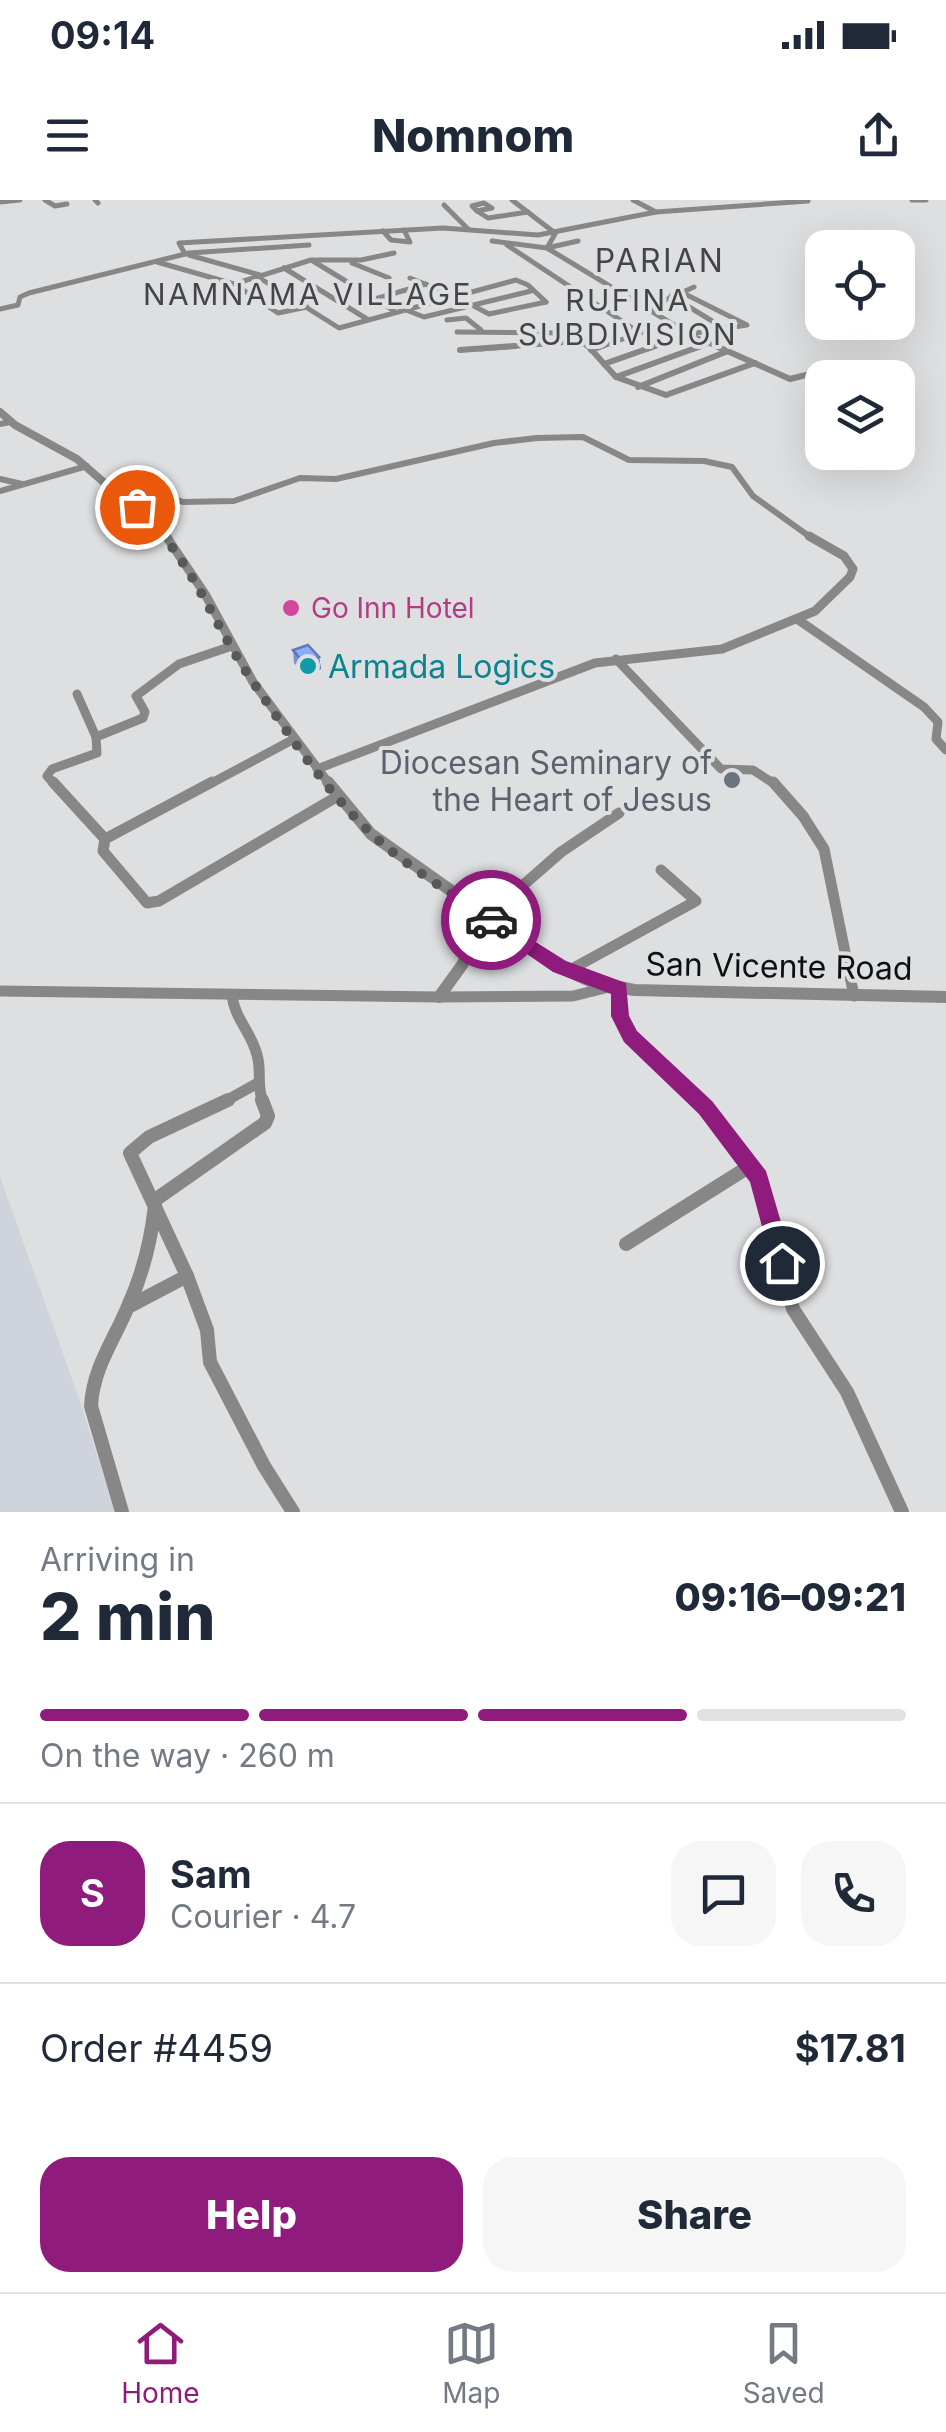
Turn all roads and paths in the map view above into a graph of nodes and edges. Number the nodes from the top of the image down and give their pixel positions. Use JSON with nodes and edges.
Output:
{"nodes":[{"id":1,"x":20,"y":200,"type":"edge"},
{"id":2,"x":46,"y":200,"type":"edge"},
{"id":3,"x":512,"y":200,"type":"edge"},
{"id":4,"x":633,"y":200,"type":"edge"},
{"id":5,"x":765,"y":200,"type":"edge"},
{"id":6,"x":912,"y":200,"type":"edge"},
{"id":7,"x":926,"y":200,"type":"edge"},
{"id":8,"x":752,"y":201,"type":"edge"},
{"id":9,"x":808,"y":201,"type":"edge"},
{"id":10,"x":0,"y":202,"type":"edge"},
{"id":11,"x":67,"y":204,"type":"dead end"},
{"id":12,"x":741,"y":204,"type":"junction"},
{"id":13,"x":444,"y":205,"type":"dead end"},
{"id":14,"x":477,"y":210,"type":"dead end"},
{"id":15,"x":528,"y":212,"type":"junction"},
{"id":16,"x":656,"y":212,"type":"junction"},
{"id":17,"x":404,"y":230,"type":"junction"},
{"id":18,"x":468,"y":230,"type":"junction"},
{"id":19,"x":383,"y":232,"type":"junction"},
{"id":20,"x":555,"y":234,"type":"junction"},
{"id":21,"x":307,"y":236,"type":"junction"},
{"id":22,"x":492,"y":241,"type":"dead end"},
{"id":23,"x":578,"y":241,"type":"dead end"},
{"id":24,"x":507,"y":245,"type":"junction"},
{"id":25,"x":309,"y":246,"type":"junction"},
{"id":26,"x":547,"y":248,"type":"junction"},
{"id":27,"x":228,"y":250,"type":"junction"},
{"id":28,"x":394,"y":253,"type":"dead end"},
{"id":29,"x":184,"y":254,"type":"junction"},
{"id":30,"x":254,"y":258,"type":"dead end"},
{"id":31,"x":311,"y":260,"type":"junction"},
{"id":32,"x":346,"y":260,"type":"junction"},
{"id":33,"x":156,"y":262,"type":"junction"},
{"id":34,"x":284,"y":268,"type":"junction"},
{"id":35,"x":259,"y":276,"type":"junction"},
{"id":36,"x":390,"y":278,"type":"dead end"},
{"id":37,"x":410,"y":278,"type":"dead end"},
{"id":38,"x":234,"y":284,"type":"junction"},
{"id":39,"x":426,"y":284,"type":"junction"},
{"id":40,"x":694,"y":287,"type":"dead end"},
{"id":41,"x":437,"y":289,"type":"dead end"},
{"id":42,"x":531,"y":291,"type":"junction"},
{"id":43,"x":681,"y":292,"type":"junction"},
{"id":44,"x":672,"y":296,"type":"junction"},
{"id":45,"x":375,"y":300,"type":"junction"},
{"id":46,"x":470,"y":304,"type":"junction"},
{"id":47,"x":308,"y":307,"type":"junction"},
{"id":48,"x":0,"y":309,"type":"edge"},
{"id":49,"x":396,"y":309,"type":"junction"},
{"id":50,"x":646,"y":309,"type":"junction"},
{"id":51,"x":367,"y":318,"type":"junction"},
{"id":52,"x":447,"y":320,"type":"dead end"},
{"id":53,"x":668,"y":323,"type":"junction"},
{"id":54,"x":722,"y":327,"type":"junction"},
{"id":55,"x":482,"y":331,"type":"junction"},
{"id":56,"x":457,"y":332,"type":"dead end"},
{"id":57,"x":640,"y":333,"type":"junction"},
{"id":58,"x":690,"y":334,"type":"junction"},
{"id":59,"x":584,"y":342,"type":"junction"},
{"id":60,"x":710,"y":343,"type":"junction"},
{"id":61,"x":460,"y":350,"type":"dead end"},
{"id":62,"x":592,"y":350,"type":"junction"},
{"id":63,"x":728,"y":351,"type":"junction"},
{"id":64,"x":755,"y":362,"type":"junction"},
{"id":65,"x":604,"y":364,"type":"junction"},
{"id":66,"x":805,"y":375,"type":"edge"},
{"id":67,"x":616,"y":377,"type":"junction"},
{"id":68,"x":638,"y":387,"type":"junction"},
{"id":69,"x":0,"y":412,"type":"edge"},
{"id":70,"x":5,"y":423,"type":"edge"},
{"id":71,"x":86,"y":466,"type":"junction"},
{"id":72,"x":0,"y":479,"type":"edge"},
{"id":73,"x":20,"y":486,"type":"junction"},
{"id":74,"x":0,"y":494,"type":"edge"},
{"id":75,"x":124,"y":497,"type":"junction"},
{"id":76,"x":796,"y":619,"type":"junction"},
{"id":77,"x":232,"y":646,"type":"junction"},
{"id":78,"x":616,"y":659,"type":"junction"},
{"id":79,"x":77,"y":694,"type":"dead end"},
{"id":80,"x":96,"y":737,"type":"junction"},
{"id":81,"x":294,"y":739,"type":"junction"},
{"id":82,"x":946,"y":750,"type":"edge"},
{"id":83,"x":316,"y":769,"type":"junction"},
{"id":84,"x":338,"y":796,"type":"junction"},
{"id":85,"x":619,"y":814,"type":"dead end"},
{"id":86,"x":105,"y":839,"type":"junction"},
{"id":87,"x":661,"y":870,"type":"dead end"},
{"id":88,"x":487,"y":917,"type":"junction"},
{"id":89,"x":568,"y":971,"type":"junction"},
{"id":90,"x":615,"y":988,"type":"junction"},
{"id":91,"x":0,"y":992,"type":"edge"},
{"id":92,"x":232,"y":994,"type":"junction"},
{"id":93,"x":854,"y":996,"type":"junction"},
{"id":94,"x":946,"y":997,"type":"edge"},
{"id":95,"x":439,"y":998,"type":"junction"},
{"id":96,"x":256,"y":1084,"type":"junction"},
{"id":97,"x":750,"y":1166,"type":"junction"},
{"id":98,"x":155,"y":1200,"type":"junction"},
{"id":99,"x":626,"y":1244,"type":"dead end"},
{"id":100,"x":186,"y":1276,"type":"junction"},
{"id":101,"x":128,"y":1307,"type":"junction"},
{"id":102,"x":122,"y":1512,"type":"edge"},
{"id":103,"x":292,"y":1512,"type":"edge"},
{"id":104,"x":902,"y":1512,"type":"edge"}],
"edges":[{"from":1,"to":10,"type":"street"},
{"from":2,"to":11,"type":"street"},
{"from":3,"to":15,"type":"street"},
{"from":4,"to":16,"type":"street"},
{"from":5,"to":8,"type":"street"},
{"from":6,"to":7,"type":"street"},
{"from":8,"to":12,"type":"street"},
{"from":9,"to":12,"type":"street"},
{"from":12,"to":16,"type":"street"},
{"from":13,"to":18,"type":"street"},
{"from":14,"to":15,"type":"street"},
{"from":15,"to":20,"type":"street"},
{"from":16,"to":20,"type":"street"},
{"from":17,"to":18,"type":"street"},
{"from":17,"to":19,"type":"street"},
{"from":17,"to":19,"type":"street"},
{"from":18,"to":20,"type":"street"},
{"from":19,"to":21,"type":"street"},
{"from":20,"to":26,"type":"street"},
{"from":21,"to":25,"type":"street"},
{"from":21,"to":29,"type":"street"},
{"from":22,"to":24,"type":"street"},
{"from":23,"to":26,"type":"street"},
{"from":24,"to":26,"type":"street"},
{"from":24,"to":57,"type":"street"},
{"from":25,"to":27,"type":"street"},
{"from":25,"to":31,"type":"street"},
{"from":26,"to":50,"type":"street"},
{"from":27,"to":29,"type":"street"},
{"from":27,"to":30,"type":"street"},
{"from":28,"to":32,"type":"street"},
{"from":29,"to":33,"type":"street"},
{"from":29,"to":35,"type":"street"},
{"from":31,"to":32,"type":"street"},
{"from":31,"to":34,"type":"street"},
{"from":31,"to":45,"type":"street"},
{"from":32,"to":36,"type":"street"},
{"from":33,"to":38,"type":"street"},
{"from":33,"to":48,"type":"street"},
{"from":34,"to":35,"type":"street"},
{"from":34,"to":51,"type":"street"},
{"from":35,"to":38,"type":"street"},
{"from":35,"to":47,"type":"street"},
{"from":37,"to":39,"type":"street"},
{"from":38,"to":47,"type":"street"},
{"from":39,"to":41,"type":"street"},
{"from":39,"to":45,"type":"street"},
{"from":40,"to":43,"type":"street"},
{"from":42,"to":46,"type":"street"},
{"from":42,"to":46,"type":"street"},
{"from":42,"to":49,"type":"street"},
{"from":43,"to":44,"type":"street"},
{"from":43,"to":54,"type":"street"},
{"from":44,"to":50,"type":"street"},
{"from":44,"to":54,"type":"street"},
{"from":45,"to":49,"type":"street"},
{"from":46,"to":49,"type":"street"},
{"from":47,"to":51,"type":"street"},
{"from":49,"to":51,"type":"street"},
{"from":50,"to":53,"type":"street"},
{"from":52,"to":55,"type":"street"},
{"from":53,"to":57,"type":"street"},
{"from":53,"to":58,"type":"street"},
{"from":54,"to":58,"type":"street"},
{"from":55,"to":56,"type":"street"},
{"from":55,"to":59,"type":"street"},
{"from":57,"to":62,"type":"street"},
{"from":58,"to":60,"type":"street"},
{"from":58,"to":65,"type":"street"},
{"from":59,"to":61,"type":"street"},
{"from":59,"to":62,"type":"street"},
{"from":60,"to":63,"type":"street"},
{"from":60,"to":67,"type":"street"},
{"from":62,"to":65,"type":"street"},
{"from":63,"to":64,"type":"street"},
{"from":63,"to":68,"type":"street"},
{"from":64,"to":66,"type":"street"},
{"from":64,"to":68,"type":"street"},
{"from":65,"to":67,"type":"street"},
{"from":67,"to":68,"type":"street"},
{"from":69,"to":70,"type":"street","name":"San Vicente Road"},
{"from":70,"to":71,"type":"street","name":"San Vicente Road"},
{"from":71,"to":73,"type":"street"},
{"from":71,"to":75,"type":"street","name":"San Vicente Road"},
{"from":72,"to":73,"type":"street"},
{"from":73,"to":74,"type":"street"},
{"from":75,"to":76,"type":"street"},
{"from":75,"to":77,"type":"street","name":"San Vicente Road"},
{"from":76,"to":78,"type":"street"},
{"from":76,"to":82,"type":"street"},
{"from":77,"to":80,"type":"street"},
{"from":77,"to":81,"type":"street","name":"San Vicente Road"},
{"from":78,"to":83,"type":"street"},
{"from":78,"to":93,"type":"street"},
{"from":79,"to":80,"type":"street"},
{"from":80,"to":86,"type":"street"},
{"from":81,"to":83,"type":"street","name":"San Vicente Road"},
{"from":81,"to":86,"type":"street"},
{"from":83,"to":84,"type":"street","name":"San Vicente Road"},
{"from":84,"to":86,"type":"street"},
{"from":84,"to":88,"type":"street","name":"San Vicente Road"},
{"from":85,"to":88,"type":"street"},
{"from":87,"to":89,"type":"street"},
{"from":88,"to":89,"type":"street","name":"San Vicente Road"},
{"from":88,"to":95,"type":"street"},
{"from":89,"to":90,"type":"street","name":"San Vicente Road"},
{"from":90,"to":93,"type":"street","name":"San Vicente Road"},
{"from":90,"to":95,"type":"street"},
{"from":90,"to":97,"type":"street"},
{"from":91,"to":92,"type":"street"},
{"from":92,"to":95,"type":"street"},
{"from":92,"to":96,"type":"street"},
{"from":93,"to":94,"type":"street","name":"San Vicente Road"},
{"from":96,"to":98,"type":"street"},
{"from":96,"to":98,"type":"street"},
{"from":97,"to":99,"type":"street"},
{"from":97,"to":104,"type":"street"},
{"from":98,"to":100,"type":"street"},
{"from":98,"to":101,"type":"street"},
{"from":100,"to":101,"type":"street"},
{"from":100,"to":103,"type":"street"},
{"from":101,"to":102,"type":"street"}]}
